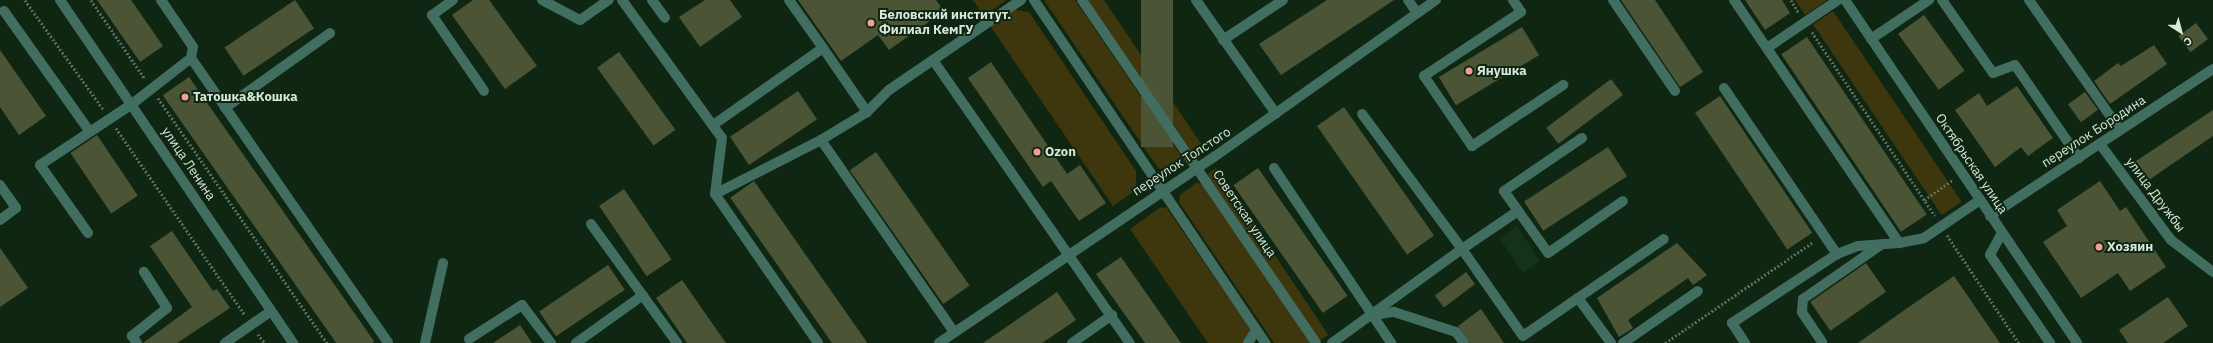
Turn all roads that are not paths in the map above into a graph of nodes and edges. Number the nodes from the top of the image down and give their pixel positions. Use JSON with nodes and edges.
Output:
{"nodes":[{"id":1,"x":60,"y":0,"type":"edge"},
{"id":2,"x":161,"y":0,"type":"edge"},
{"id":3,"x":453,"y":0,"type":"edge"},
{"id":4,"x":542,"y":0,"type":"edge"},
{"id":5,"x":609,"y":0,"type":"edge"},
{"id":6,"x":622,"y":0,"type":"edge"},
{"id":7,"x":652,"y":0,"type":"edge"},
{"id":8,"x":789,"y":0,"type":"edge"},
{"id":9,"x":1021,"y":0,"type":"edge"},
{"id":10,"x":1034,"y":0,"type":"edge"},
{"id":11,"x":1082,"y":0,"type":"edge"},
{"id":12,"x":1196,"y":0,"type":"edge"},
{"id":13,"x":1283,"y":0,"type":"edge"},
{"id":14,"x":1408,"y":0,"type":"edge"},
{"id":15,"x":1436,"y":0,"type":"edge"},
{"id":16,"x":1513,"y":0,"type":"edge"},
{"id":17,"x":1613,"y":0,"type":"edge"},
{"id":18,"x":1734,"y":0,"type":"edge"},
{"id":19,"x":1838,"y":0,"type":"edge"},
{"id":20,"x":1845,"y":0,"type":"edge"},
{"id":21,"x":1929,"y":0,"type":"edge"},
{"id":22,"x":1942,"y":0,"type":"edge"},
{"id":23,"x":2029,"y":0,"type":"edge"},
{"id":24,"x":4,"y":11,"type":"dead end"},
{"id":25,"x":1417,"y":13,"type":"junction"},
{"id":26,"x":666,"y":18,"type":"dead end"},
{"id":27,"x":330,"y":33,"type":"dead end"},
{"id":28,"x":1871,"y":39,"type":"junction"},
{"id":29,"x":1223,"y":40,"type":"junction"},
{"id":30,"x":823,"y":48,"type":"junction"},
{"id":31,"x":1767,"y":48,"type":"junction"},
{"id":32,"x":191,"y":58,"type":"junction"},
{"id":33,"x":933,"y":60,"type":"junction"},
{"id":34,"x":2213,"y":69,"type":"edge"},
{"id":35,"x":1562,"y":85,"type":"dead end"},
{"id":36,"x":1724,"y":88,"type":"dead end"},
{"id":37,"x":1675,"y":90,"type":"dead end"},
{"id":38,"x":484,"y":91,"type":"dead end"},
{"id":39,"x":132,"y":104,"type":"junction"},
{"id":40,"x":225,"y":108,"type":"junction"},
{"id":41,"x":867,"y":112,"type":"junction"},
{"id":42,"x":1276,"y":114,"type":"junction"},
{"id":43,"x":1362,"y":114,"type":"dead end"},
{"id":44,"x":713,"y":125,"type":"junction"},
{"id":45,"x":2120,"y":130,"type":"junction"},
{"id":46,"x":90,"y":132,"type":"junction"},
{"id":47,"x":1582,"y":138,"type":"dead end"},
{"id":48,"x":821,"y":140,"type":"junction"},
{"id":49,"x":2100,"y":144,"type":"junction"},
{"id":50,"x":2079,"y":158,"type":"junction"},
{"id":51,"x":1197,"y":167,"type":"junction"},
{"id":52,"x":1274,"y":168,"type":"dead end"},
{"id":53,"x":0,"y":185,"type":"edge"},
{"id":54,"x":1162,"y":190,"type":"junction"},
{"id":55,"x":715,"y":194,"type":"junction"},
{"id":56,"x":1980,"y":200,"type":"junction"},
{"id":57,"x":1623,"y":201,"type":"dead end"},
{"id":58,"x":1518,"y":211,"type":"junction"},
{"id":59,"x":1990,"y":216,"type":"junction"},
{"id":60,"x":0,"y":220,"type":"edge"},
{"id":61,"x":591,"y":224,"type":"dead end"},
{"id":62,"x":88,"y":233,"type":"dead end"},
{"id":63,"x":2002,"y":233,"type":"junction"},
{"id":64,"x":1664,"y":239,"type":"dead end"},
{"id":65,"x":1899,"y":243,"type":"junction"},
{"id":66,"x":1882,"y":244,"type":"junction"},
{"id":67,"x":1462,"y":249,"type":"junction"},
{"id":68,"x":1069,"y":253,"type":"junction"},
{"id":69,"x":1837,"y":254,"type":"junction"},
{"id":70,"x":443,"y":263,"type":"dead end"},
{"id":71,"x":144,"y":272,"type":"dead end"},
{"id":72,"x":2213,"y":272,"type":"edge"},
{"id":73,"x":1698,"y":291,"type":"dead end"},
{"id":74,"x":643,"y":295,"type":"junction"},
{"id":75,"x":1578,"y":298,"type":"junction"},
{"id":76,"x":271,"y":311,"type":"junction"},
{"id":77,"x":1112,"y":315,"type":"junction"},
{"id":78,"x":1372,"y":315,"type":"junction"},
{"id":79,"x":1256,"y":330,"type":"junction"},
{"id":80,"x":954,"y":332,"type":"junction"},
{"id":81,"x":469,"y":339,"type":"dead end"},
{"id":82,"x":1822,"y":342,"type":"dead end"},
{"id":83,"x":137,"y":343,"type":"edge"},
{"id":84,"x":225,"y":343,"type":"edge"},
{"id":85,"x":293,"y":343,"type":"edge"},
{"id":86,"x":388,"y":343,"type":"edge"},
{"id":87,"x":425,"y":343,"type":"edge"},
{"id":88,"x":551,"y":343,"type":"edge"},
{"id":89,"x":576,"y":343,"type":"edge"},
{"id":90,"x":677,"y":343,"type":"edge"},
{"id":91,"x":818,"y":343,"type":"edge"},
{"id":92,"x":939,"y":343,"type":"edge"},
{"id":93,"x":1072,"y":343,"type":"edge"},
{"id":94,"x":1130,"y":343,"type":"edge"},
{"id":95,"x":1248,"y":343,"type":"edge"},
{"id":96,"x":1265,"y":343,"type":"edge"},
{"id":97,"x":1316,"y":343,"type":"edge"},
{"id":98,"x":1332,"y":343,"type":"edge"},
{"id":99,"x":1392,"y":343,"type":"edge"},
{"id":100,"x":1464,"y":343,"type":"edge"},
{"id":101,"x":1611,"y":343,"type":"edge"},
{"id":102,"x":1623,"y":343,"type":"edge"},
{"id":103,"x":1745,"y":343,"type":"edge"},
{"id":104,"x":2050,"y":343,"type":"edge"},
{"id":105,"x":2077,"y":343,"type":"edge"}],
"edges":[{"from":1,"to":39,"type":"street","name":"улица Ленина"},
{"from":2,"to":32,"type":"street"},
{"from":3,"to":38,"type":"street"},
{"from":4,"to":5,"type":"street"},
{"from":6,"to":44,"type":"street"},
{"from":7,"to":26,"type":"street"},
{"from":8,"to":30,"type":"street"},
{"from":9,"to":33,"type":"street"},
{"from":10,"to":54,"type":"street"},
{"from":11,"to":51,"type":"street","name":"Советская улица"},
{"from":12,"to":29,"type":"street"},
{"from":13,"to":29,"type":"street"},
{"from":14,"to":25,"type":"street"},
{"from":15,"to":25,"type":"street","name":"переулок Толстого"},
{"from":16,"to":35,"type":"street"},
{"from":17,"to":37,"type":"street"},
{"from":18,"to":31,"type":"street"},
{"from":19,"to":31,"type":"street"},
{"from":20,"to":28,"type":"street","name":"Октябрьская улица"},
{"from":21,"to":28,"type":"street"},
{"from":22,"to":50,"type":"street"},
{"from":23,"to":45,"type":"street"},
{"from":24,"to":46,"type":"street"},
{"from":25,"to":42,"type":"street","name":"переулок Толстого"},
{"from":27,"to":40,"type":"street"},
{"from":28,"to":56,"type":"street","name":"Октябрьская улица"},
{"from":29,"to":42,"type":"street"},
{"from":30,"to":41,"type":"street"},
{"from":30,"to":44,"type":"street"},
{"from":31,"to":65,"type":"street"},
{"from":32,"to":39,"type":"street"},
{"from":32,"to":40,"type":"street"},
{"from":33,"to":41,"type":"street"},
{"from":33,"to":68,"type":"street"},
{"from":34,"to":45,"type":"street","name":"переулок Бородина"},
{"from":36,"to":69,"type":"street"},
{"from":39,"to":46,"type":"street"},
{"from":39,"to":76,"type":"street","name":"улица Ленина"},
{"from":40,"to":86,"type":"street"},
{"from":41,"to":48,"type":"street"},
{"from":42,"to":51,"type":"street","name":"переулок Толстого"},
{"from":43,"to":67,"type":"street"},
{"from":44,"to":55,"type":"street"},
{"from":45,"to":49,"type":"street","name":"переулок Бородина"},
{"from":46,"to":62,"type":"street"},
{"from":47,"to":58,"type":"street"},
{"from":48,"to":55,"type":"street"},
{"from":48,"to":80,"type":"street"},
{"from":49,"to":50,"type":"street","name":"переулок Бородина"},
{"from":49,"to":72,"type":"street","name":"улица Дружбы"},
{"from":50,"to":59,"type":"street","name":"переулок Бородина"},
{"from":51,"to":54,"type":"street","name":"переулок Толстого"},
{"from":51,"to":97,"type":"street","name":"Советская улица"},
{"from":52,"to":78,"type":"street"},
{"from":53,"to":60,"type":"street"},
{"from":54,"to":68,"type":"street","name":"переулок Толстого"},
{"from":54,"to":79,"type":"street"},
{"from":55,"to":91,"type":"street"},
{"from":56,"to":59,"type":"street","name":"Октябрьская улица"},
{"from":56,"to":65,"type":"street"},
{"from":57,"to":58,"type":"street"},
{"from":58,"to":67,"type":"street"},
{"from":59,"to":63,"type":"street","name":"Октябрьская улица"},
{"from":61,"to":74,"type":"street"},
{"from":63,"to":104,"type":"street"},
{"from":63,"to":105,"type":"street","name":"Октябрьская улица"},
{"from":64,"to":75,"type":"street"},
{"from":65,"to":66,"type":"street"},
{"from":66,"to":69,"type":"street"},
{"from":66,"to":82,"type":"street"},
{"from":67,"to":75,"type":"street"},
{"from":67,"to":78,"type":"street"},
{"from":68,"to":77,"type":"street"},
{"from":68,"to":80,"type":"street","name":"переулок Толстого"},
{"from":69,"to":103,"type":"street"},
{"from":70,"to":87,"type":"street"},
{"from":71,"to":83,"type":"street"},
{"from":73,"to":102,"type":"street"},
{"from":74,"to":89,"type":"street"},
{"from":74,"to":90,"type":"street"},
{"from":75,"to":101,"type":"street"},
{"from":76,"to":84,"type":"street"},
{"from":76,"to":85,"type":"street","name":"улица Ленина"},
{"from":77,"to":93,"type":"street"},
{"from":77,"to":94,"type":"street"},
{"from":78,"to":98,"type":"street"},
{"from":78,"to":99,"type":"street"},
{"from":78,"to":100,"type":"street"},
{"from":79,"to":95,"type":"street"},
{"from":79,"to":96,"type":"street"},
{"from":80,"to":92,"type":"street","name":"переулок Толстого"},
{"from":81,"to":88,"type":"street"}]}
